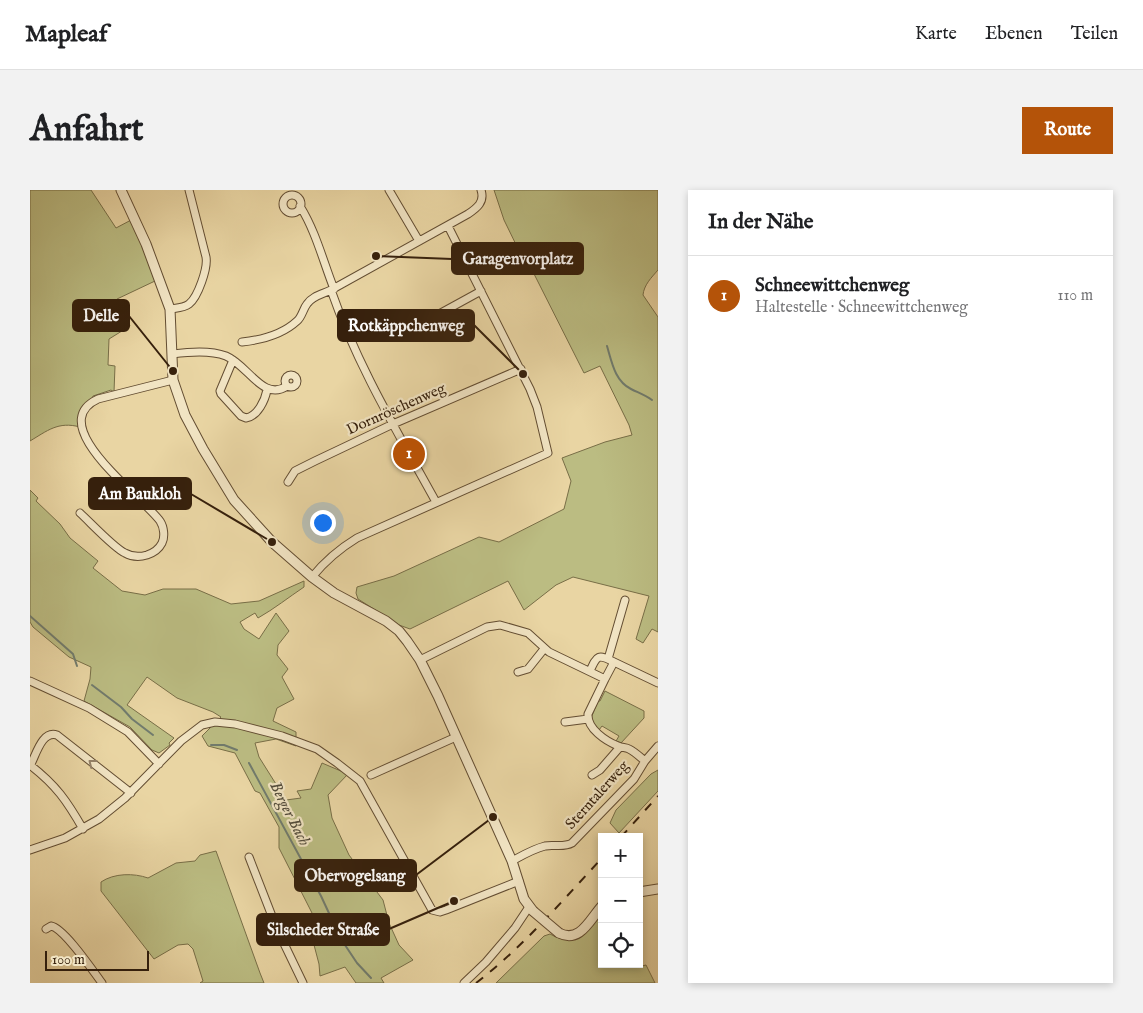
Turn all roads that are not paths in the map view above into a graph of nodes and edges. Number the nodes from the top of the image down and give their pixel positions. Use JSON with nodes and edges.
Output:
{"nodes":[{"id":1,"x":121,"y":190,"type":"edge"},
{"id":2,"x":189,"y":190,"type":"edge"},
{"id":3,"x":389,"y":190,"type":"edge"},
{"id":4,"x":287,"y":193,"type":"edge"},
{"id":5,"x":482,"y":193,"type":"edge"},
{"id":6,"x":300,"y":206,"type":"junction"},
{"id":7,"x":448,"y":226,"type":"junction"},
{"id":8,"x":419,"y":241,"type":"junction"},
{"id":9,"x":332,"y":290,"type":"junction"},
{"id":10,"x":481,"y":291,"type":"junction"},
{"id":11,"x":170,"y":309,"type":"junction"},
{"id":12,"x":429,"y":326,"type":"dead end"},
{"id":13,"x":242,"y":342,"type":"dead end"},
{"id":14,"x":172,"y":354,"type":"junction"},
{"id":15,"x":233,"y":360,"type":"junction"},
{"id":16,"x":521,"y":369,"type":"junction"},
{"id":17,"x":173,"y":380,"type":"junction"},
{"id":18,"x":287,"y":386,"type":"dead end"},
{"id":19,"x":267,"y":390,"type":"junction"},
{"id":20,"x":393,"y":424,"type":"junction"},
{"id":21,"x":288,"y":482,"type":"dead end"},
{"id":22,"x":436,"y":502,"type":"junction"},
{"id":23,"x":80,"y":513,"type":"dead end"},
{"id":24,"x":312,"y":577,"type":"junction"},
{"id":25,"x":625,"y":600,"type":"dead end"},
{"id":26,"x":544,"y":649,"type":"junction"},
{"id":27,"x":420,"y":660,"type":"junction"},
{"id":28,"x":611,"y":660,"type":"junction"},
{"id":29,"x":590,"y":671,"type":"junction"},
{"id":30,"x":518,"y":672,"type":"dead end"},
{"id":31,"x":605,"y":679,"type":"junction"},
{"id":32,"x":30,"y":680,"type":"edge"},
{"id":33,"x":658,"y":683,"type":"edge"},
{"id":34,"x":588,"y":719,"type":"junction"},
{"id":35,"x":565,"y":722,"type":"dead end"},
{"id":36,"x":456,"y":736,"type":"junction"},
{"id":37,"x":658,"y":746,"type":"edge"},
{"id":38,"x":620,"y":747,"type":"junction"},
{"id":39,"x":645,"y":761,"type":"junction"},
{"id":40,"x":159,"y":764,"type":"junction"},
{"id":41,"x":30,"y":766,"type":"edge"},
{"id":42,"x":370,"y":775,"type":"dead end"},
{"id":43,"x":592,"y":775,"type":"dead end"},
{"id":44,"x":131,"y":793,"type":"junction"},
{"id":45,"x":83,"y":829,"type":"junction"},
{"id":46,"x":30,"y":850,"type":"edge"},
{"id":47,"x":249,"y":857,"type":"dead end"},
{"id":48,"x":512,"y":861,"type":"junction"},
{"id":49,"x":519,"y":881,"type":"junction"},
{"id":50,"x":658,"y":889,"type":"edge"},
{"id":51,"x":643,"y":891,"type":"edge"},
{"id":52,"x":531,"y":909,"type":"junction"},
{"id":53,"x":598,"y":911,"type":"edge"},
{"id":54,"x":46,"y":929,"type":"dead end"},
{"id":55,"x":102,"y":983,"type":"edge"},
{"id":56,"x":303,"y":983,"type":"edge"},
{"id":57,"x":464,"y":983,"type":"edge"}],
"edges":[{"from":1,"to":11,"type":"street"},
{"from":2,"to":11,"type":"street"},
{"from":3,"to":8,"type":"street"},
{"from":4,"to":6,"type":"street"},
{"from":4,"to":6,"type":"street"},
{"from":5,"to":7,"type":"street"},
{"from":6,"to":9,"type":"street"},
{"from":7,"to":8,"type":"street"},
{"from":7,"to":10,"type":"street"},
{"from":8,"to":9,"type":"street"},
{"from":9,"to":13,"type":"street"},
{"from":9,"to":20,"type":"street"},
{"from":10,"to":12,"type":"street"},
{"from":10,"to":16,"type":"street"},
{"from":11,"to":14,"type":"street"},
{"from":14,"to":15,"type":"street"},
{"from":14,"to":17,"type":"street"},
{"from":15,"to":19,"type":"street"},
{"from":15,"to":19,"type":"street"},
{"from":16,"to":20,"type":"street","name":"Dornröschenweg"},
{"from":16,"to":22,"type":"street"},
{"from":17,"to":23,"type":"street"},
{"from":17,"to":24,"type":"street"},
{"from":18,"to":19,"type":"street"},
{"from":20,"to":21,"type":"street","name":"Dornröschenweg"},
{"from":20,"to":22,"type":"street"},
{"from":22,"to":24,"type":"street"},
{"from":24,"to":27,"type":"street"},
{"from":25,"to":28,"type":"street"},
{"from":26,"to":27,"type":"street"},
{"from":26,"to":29,"type":"street"},
{"from":26,"to":30,"type":"street"},
{"from":27,"to":36,"type":"street"},
{"from":28,"to":29,"type":"street"},
{"from":28,"to":31,"type":"street"},
{"from":28,"to":33,"type":"street"},
{"from":29,"to":31,"type":"street"},
{"from":31,"to":34,"type":"street"},
{"from":32,"to":40,"type":"street"},
{"from":34,"to":35,"type":"street"},
{"from":34,"to":38,"type":"street"},
{"from":36,"to":42,"type":"street"},
{"from":36,"to":48,"type":"street"},
{"from":37,"to":39,"type":"street","name":"Sterntalerweg"},
{"from":38,"to":39,"type":"street"},
{"from":38,"to":43,"type":"street"},
{"from":39,"to":48,"type":"street","name":"Sterntalerweg"},
{"from":40,"to":44,"type":"street"},
{"from":40,"to":49,"type":"street"},
{"from":44,"to":41,"type":"street","one_way":true},
{"from":41,"to":45,"type":"street"},
{"from":44,"to":45,"type":"street"},
{"from":45,"to":46,"type":"street"},
{"from":47,"to":56,"type":"street"},
{"from":48,"to":49,"type":"street"},
{"from":49,"to":52,"type":"street"},
{"from":50,"to":51,"type":"street"},
{"from":52,"to":53,"type":"street","bridge":true},
{"from":52,"to":57,"type":"street"},
{"from":54,"to":55,"type":"street"}]}
